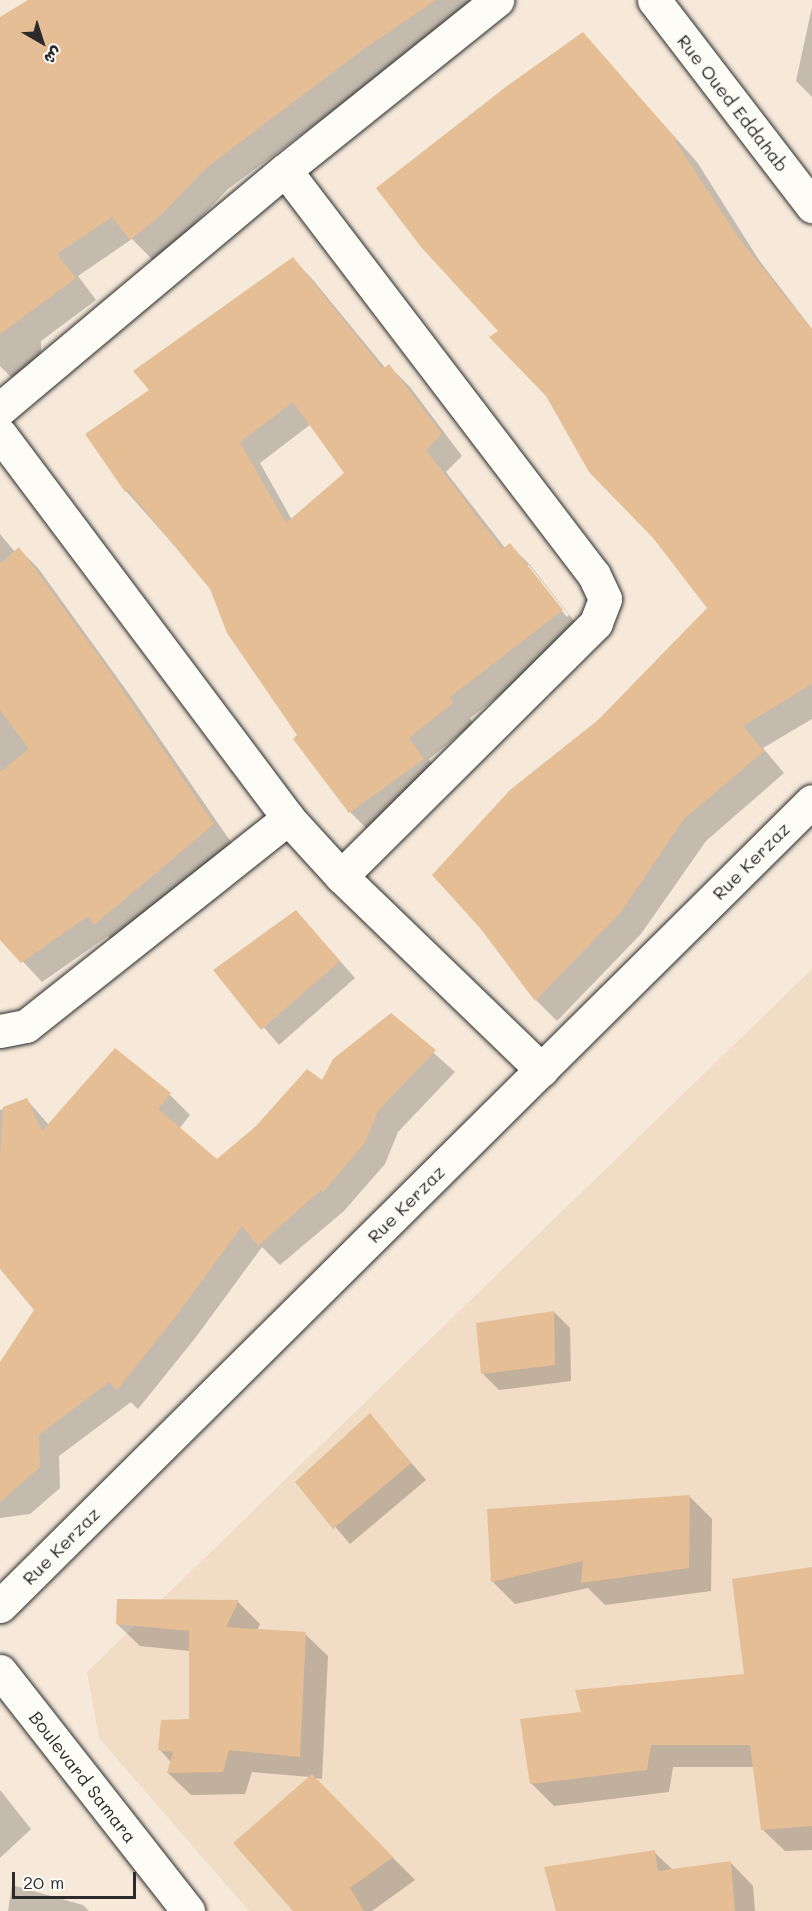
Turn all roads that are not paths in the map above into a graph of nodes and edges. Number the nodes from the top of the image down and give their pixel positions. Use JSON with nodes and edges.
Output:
{"nodes":[{"id":1,"x":497,"y":0,"type":"edge"},
{"id":2,"x":665,"y":4,"type":"edge"},
{"id":3,"x":285,"y":170,"type":"junction"},
{"id":4,"x":812,"y":206,"type":"edge"},
{"id":5,"x":0,"y":409,"type":"edge"},
{"id":6,"x":0,"y":434,"type":"edge"},
{"id":7,"x":812,"y":801,"type":"edge"},
{"id":8,"x":288,"y":818,"type":"junction"},
{"id":9,"x":341,"y":876,"type":"junction"},
{"id":10,"x":0,"y":1031,"type":"edge"},
{"id":11,"x":542,"y":1070,"type":"junction"},
{"id":12,"x":0,"y":1606,"type":"edge"},
{"id":13,"x":0,"y":1671,"type":"edge"},
{"id":14,"x":188,"y":1911,"type":"edge"}],
"edges":[{"from":1,"to":3,"type":"street"},
{"from":2,"to":4,"type":"street","name":"Rue Oued Eddahab"},
{"from":3,"to":5,"type":"street"},
{"from":3,"to":9,"type":"street"},
{"from":6,"to":8,"type":"street"},
{"from":7,"to":11,"type":"street","name":"Rue Kerzaz"},
{"from":8,"to":9,"type":"street"},
{"from":8,"to":10,"type":"street"},
{"from":9,"to":11,"type":"street"},
{"from":11,"to":12,"type":"street","name":"Rue Kerzaz"},
{"from":13,"to":14,"type":"street","name":"Boulevard Samara"}]}
